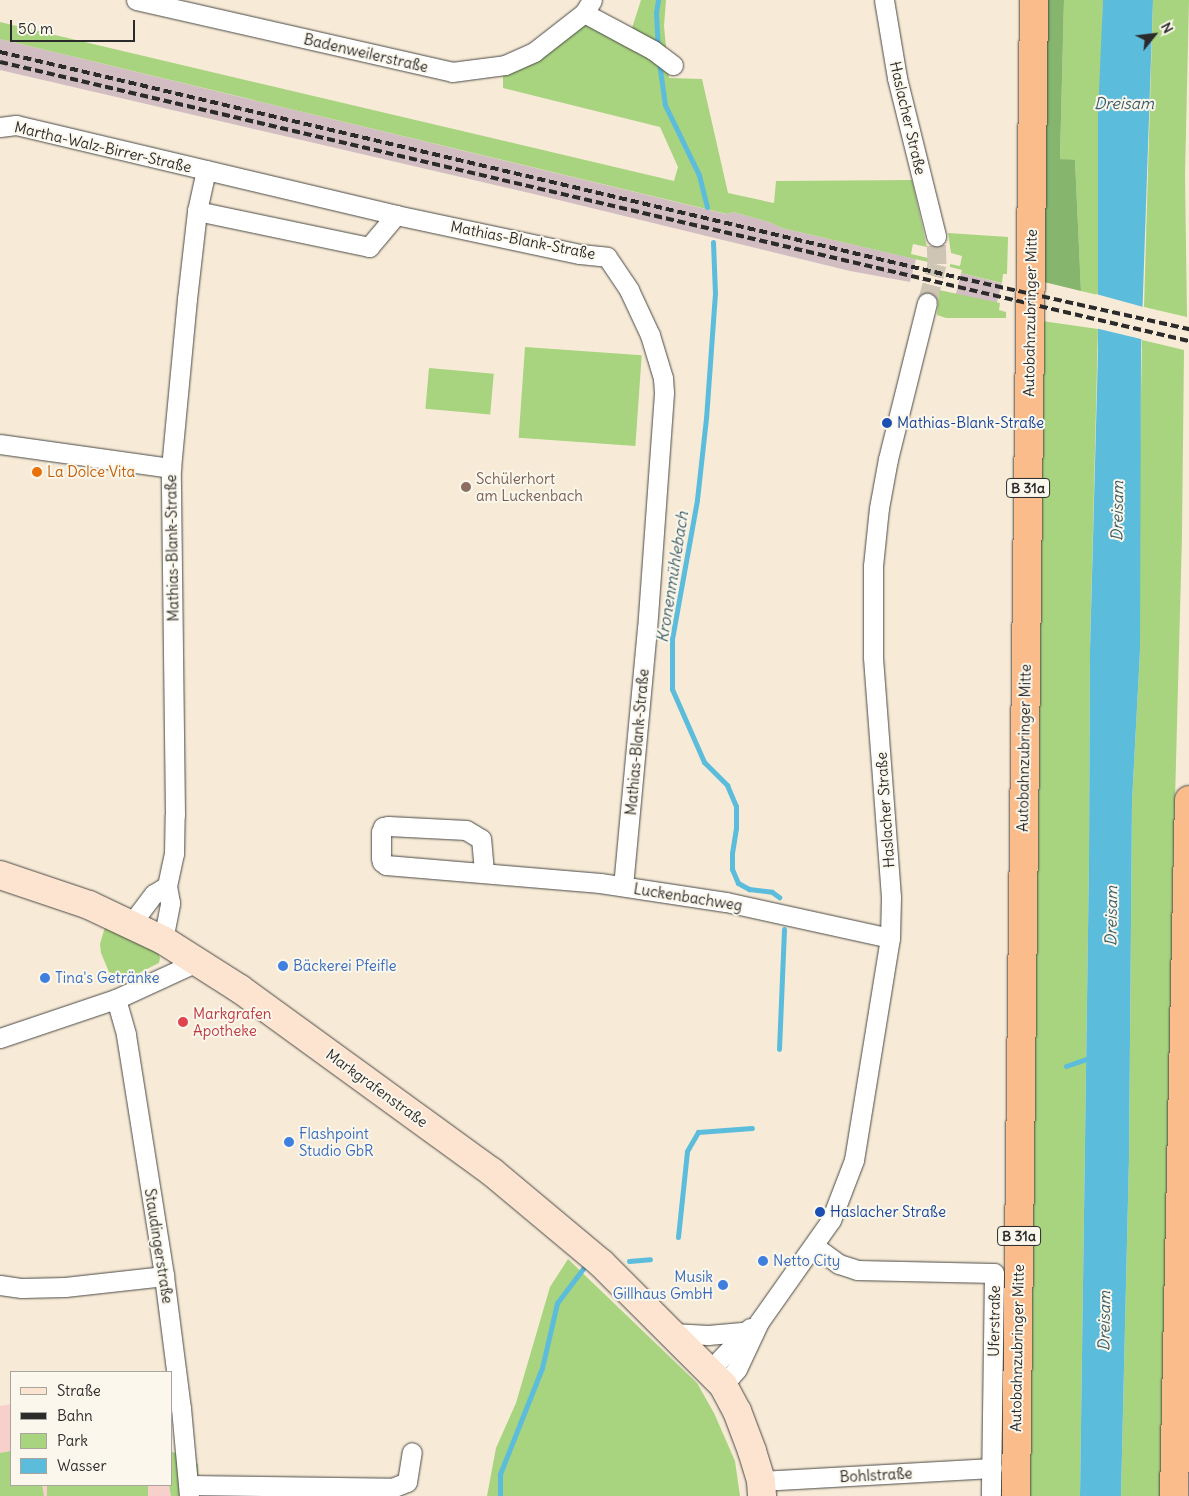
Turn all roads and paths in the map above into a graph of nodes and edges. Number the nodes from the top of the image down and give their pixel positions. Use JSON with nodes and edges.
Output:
{"nodes":[{"id":1,"x":136,"y":0,"type":"edge"},
{"id":2,"x":884,"y":0,"type":"edge"},
{"id":3,"x":1034,"y":0,"type":"edge"},
{"id":4,"x":588,"y":7,"type":"edge"},
{"id":5,"x":665,"y":58,"type":"dead end"},
{"id":6,"x":0,"y":127,"type":"edge"},
{"id":7,"x":206,"y":170,"type":"junction"},
{"id":8,"x":198,"y":211,"type":"junction"},
{"id":9,"x":396,"y":215,"type":"junction"},
{"id":10,"x":936,"y":236,"type":"tunnel mouth"},
{"id":11,"x":926,"y":303,"type":"tunnel mouth"},
{"id":12,"x":0,"y":444,"type":"edge"},
{"id":13,"x":171,"y":468,"type":"junction"},
{"id":14,"x":1189,"y":800,"type":"edge"},
{"id":15,"x":484,"y":872,"type":"junction"},
{"id":16,"x":0,"y":875,"type":"edge"},
{"id":17,"x":167,"y":886,"type":"junction"},
{"id":18,"x":623,"y":886,"type":"junction"},
{"id":19,"x":131,"y":924,"type":"junction"},
{"id":20,"x":890,"y":938,"type":"junction"},
{"id":21,"x":163,"y":940,"type":"junction"},
{"id":22,"x":197,"y":962,"type":"junction"},
{"id":23,"x":116,"y":998,"type":"junction"},
{"id":24,"x":0,"y":1038,"type":"edge"},
{"id":25,"x":814,"y":1246,"type":"junction"},
{"id":26,"x":164,"y":1276,"type":"junction"},
{"id":27,"x":0,"y":1285,"type":"edge"},
{"id":28,"x":752,"y":1327,"type":"junction"},
{"id":29,"x":671,"y":1333,"type":"junction"},
{"id":30,"x":716,"y":1378,"type":"junction"},
{"id":31,"x":412,"y":1452,"type":"dead end"},
{"id":32,"x":992,"y":1468,"type":"junction"},
{"id":33,"x":761,"y":1489,"type":"edge"},
{"id":34,"x":189,"y":1490,"type":"edge"},
{"id":35,"x":991,"y":1496,"type":"edge"},
{"id":36,"x":1016,"y":1496,"type":"edge"},
{"id":37,"x":1174,"y":1496,"type":"edge"}],
"edges":[{"from":1,"to":4,"type":"street","name":"Badenweilerstraße"},
{"from":2,"to":10,"type":"street","name":"Haslacher Straße"},
{"from":3,"to":36,"type":"highway","name":"Autobahnzubringer Mitte","number":"B 31a"},
{"from":4,"to":5,"type":"street","name":"Badenweilerstraße"},
{"from":6,"to":7,"type":"street","name":"Martha-Walz-Birrer-Straße"},
{"from":7,"to":8,"type":"street","name":"Mathias-Blank-Straße"},
{"from":7,"to":9,"type":"street","name":"Mathias-Blank-Straße"},
{"from":8,"to":9,"type":"street"},
{"from":8,"to":13,"type":"street","name":"Mathias-Blank-Straße"},
{"from":9,"to":18,"type":"street","name":"Mathias-Blank-Straße"},
{"from":11,"to":20,"type":"street","name":"Haslacher Straße"},
{"from":12,"to":13,"type":"street"},
{"from":13,"to":17,"type":"street","name":"Mathias-Blank-Straße"},
{"from":14,"to":37,"type":"highway"},
{"from":15,"to":15,"type":"street","name":"Luckenbachweg"},
{"from":15,"to":18,"type":"street","name":"Luckenbachweg"},
{"from":16,"to":19,"type":"street","name":"Markgrafenstraße"},
{"from":17,"to":19,"type":"street"},
{"from":17,"to":21,"type":"street","name":"Mathias-Blank-Straße"},
{"from":18,"to":20,"type":"street","name":"Luckenbachweg"},
{"from":19,"to":21,"type":"street","name":"Markgrafenstraße"},
{"from":20,"to":25,"type":"street","name":"Haslacher Straße"},
{"from":21,"to":22,"type":"street","name":"Markgrafenstraße"},
{"from":22,"to":23,"type":"street"},
{"from":22,"to":29,"type":"street","name":"Markgrafenstraße"},
{"from":23,"to":24,"type":"street"},
{"from":23,"to":26,"type":"street","name":"Staudingerstraße"},
{"from":25,"to":28,"type":"street","name":"Haslacher Straße"},
{"from":25,"to":32,"type":"street","name":"Uferstraße"},
{"from":26,"to":27,"type":"street"},
{"from":26,"to":34,"type":"street","name":"Staudingerstraße"},
{"from":28,"to":29,"type":"street"},
{"from":28,"to":30,"type":"street","name":"Haslacher Straße"},
{"from":29,"to":30,"type":"street","name":"Markgrafenstraße"},
{"from":30,"to":33,"type":"street"},
{"from":31,"to":34,"type":"street"},
{"from":32,"to":33,"type":"street","name":"Bohlstraße"},
{"from":32,"to":35,"type":"street","name":"Uferstraße"}]}
